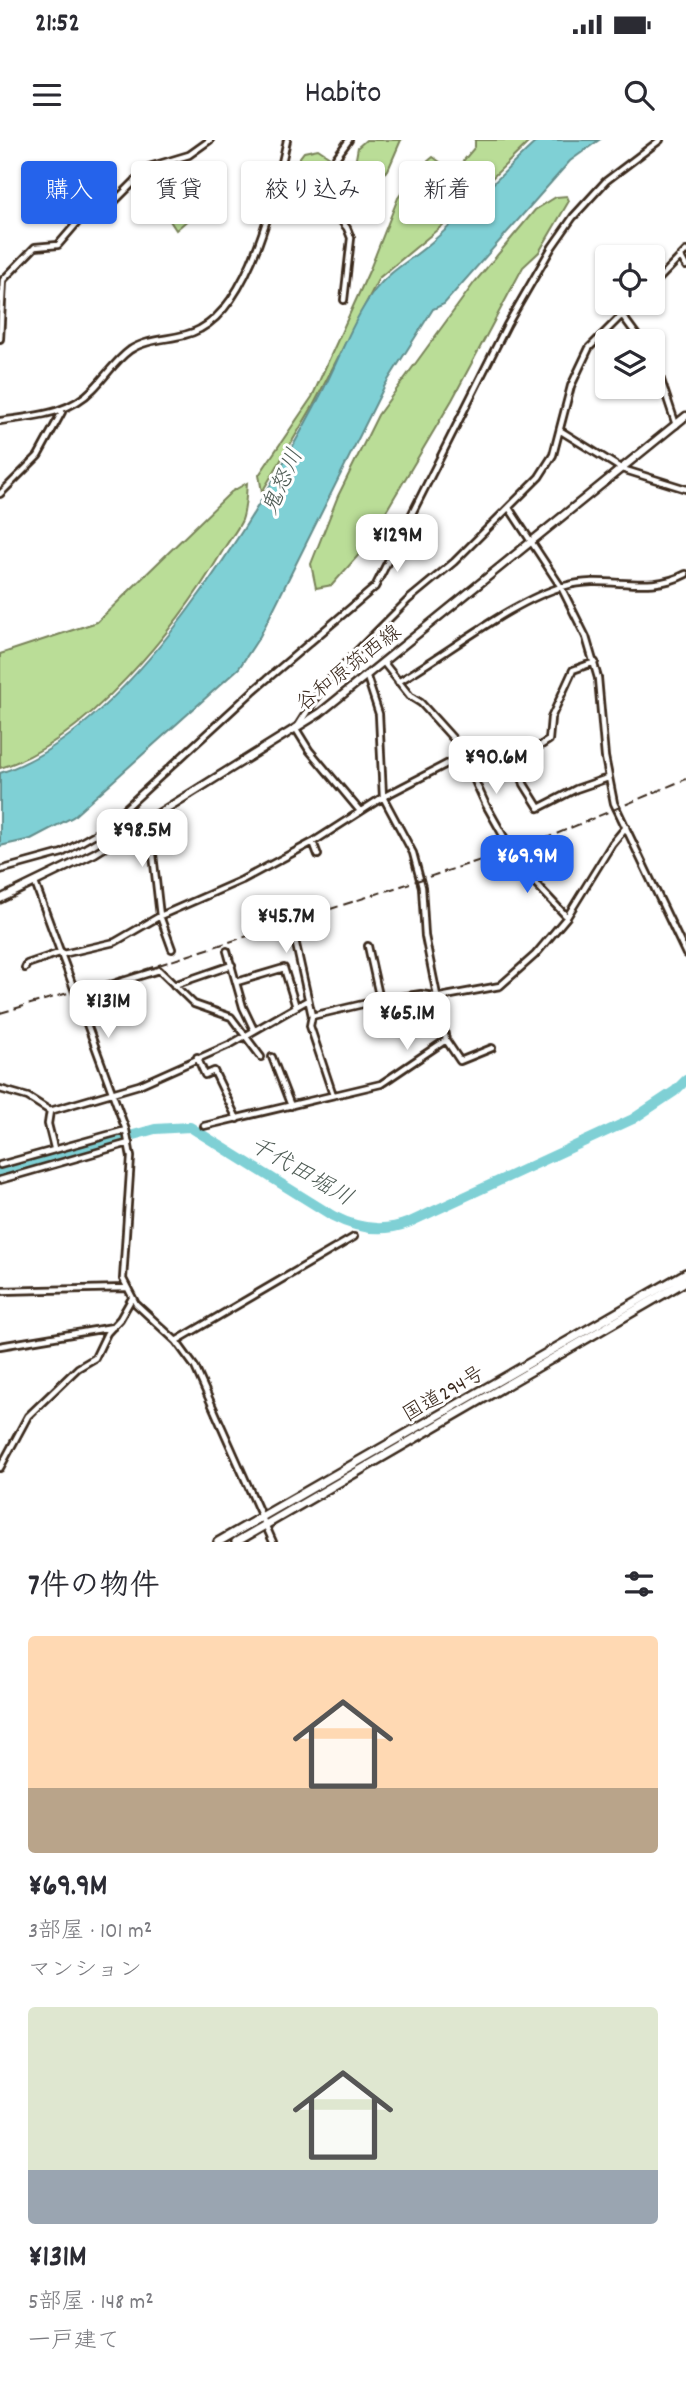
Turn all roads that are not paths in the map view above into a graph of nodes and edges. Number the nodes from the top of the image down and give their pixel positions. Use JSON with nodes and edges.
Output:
{"nodes":[{"id":1,"x":210,"y":140,"type":"edge"},
{"id":2,"x":287,"y":140,"type":"edge"},
{"id":3,"x":349,"y":140,"type":"edge"},
{"id":4,"x":660,"y":140,"type":"edge"},
{"id":5,"x":281,"y":161,"type":"edge"},
{"id":6,"x":334,"y":161,"type":"edge"},
{"id":7,"x":266,"y":224,"type":"edge"},
{"id":8,"x":344,"y":224,"type":"edge"},
{"id":9,"x":686,"y":251,"type":"edge"},
{"id":10,"x":681,"y":257,"type":"junction"},
{"id":11,"x":686,"y":266,"type":"edge"},
{"id":12,"x":665,"y":273,"type":"edge"},
{"id":13,"x":344,"y":300,"type":"dead end"},
{"id":14,"x":622,"y":315,"type":"joint"},
{"id":15,"x":632,"y":329,"type":"edge"},
{"id":16,"x":0,"y":339,"type":"edge"},
{"id":17,"x":665,"y":392,"type":"edge"},
{"id":18,"x":63,"y":411,"type":"junction"},
{"id":19,"x":686,"y":416,"type":"edge"},
{"id":20,"x":0,"y":421,"type":"edge"},
{"id":21,"x":676,"y":425,"type":"junction"},
{"id":22,"x":561,"y":431,"type":"junction"},
{"id":23,"x":622,"y":469,"type":"junction"},
{"id":24,"x":686,"y":489,"type":"edge"},
{"id":25,"x":0,"y":495,"type":"edge"},
{"id":26,"x":509,"y":508,"type":"junction"},
{"id":27,"x":531,"y":543,"type":"junction"},
{"id":28,"x":686,"y":574,"type":"edge"},
{"id":29,"x":561,"y":587,"type":"junction"},
{"id":30,"x":595,"y":662,"type":"junction"},
{"id":31,"x":384,"y":663,"type":"junction"},
{"id":32,"x":367,"y":677,"type":"junction"},
{"id":33,"x":398,"y":682,"type":"junction"},
{"id":34,"x":296,"y":729,"type":"junction"},
{"id":35,"x":464,"y":755,"type":"junction"},
{"id":36,"x":608,"y":778,"type":"junction"},
{"id":37,"x":383,"y":797,"type":"junction"},
{"id":38,"x":360,"y":811,"type":"junction"},
{"id":39,"x":148,"y":818,"type":"junction"},
{"id":40,"x":626,"y":827,"type":"junction"},
{"id":41,"x":313,"y":842,"type":"junction"},
{"id":42,"x":318,"y":855,"type":"dead end"},
{"id":43,"x":0,"y":870,"type":"edge"},
{"id":44,"x":35,"y":883,"type":"junction"},
{"id":45,"x":0,"y":899,"type":"edge"},
{"id":46,"x":159,"y":916,"type":"junction"},
{"id":47,"x":567,"y":917,"type":"junction"},
{"id":48,"x":295,"y":940,"type":"dead end"},
{"id":49,"x":368,"y":946,"type":"dead end"},
{"id":50,"x":172,"y":949,"type":"dead end"},
{"id":51,"x":227,"y":950,"type":"dead end"},
{"id":52,"x":62,"y":953,"type":"junction"},
{"id":53,"x":686,"y":954,"type":"edge"},
{"id":54,"x":232,"y":965,"type":"junction"},
{"id":55,"x":25,"y":968,"type":"dead end"},
{"id":56,"x":237,"y":982,"type":"junction"},
{"id":57,"x":174,"y":985,"type":"junction"},
{"id":58,"x":78,"y":995,"type":"junction"},
{"id":59,"x":440,"y":997,"type":"junction"},
{"id":60,"x":308,"y":1000,"type":"junction"},
{"id":61,"x":380,"y":1000,"type":"junction"},
{"id":62,"x":296,"y":1007,"type":"junction"},
{"id":63,"x":312,"y":1016,"type":"junction"},
{"id":64,"x":254,"y":1030,"type":"junction"},
{"id":65,"x":246,"y":1034,"type":"junction"},
{"id":66,"x":446,"y":1040,"type":"junction"},
{"id":67,"x":492,"y":1048,"type":"dead end"},
{"id":68,"x":261,"y":1056,"type":"dead end"},
{"id":69,"x":197,"y":1057,"type":"junction"},
{"id":70,"x":272,"y":1058,"type":"dead end"},
{"id":71,"x":0,"y":1090,"type":"edge"},
{"id":72,"x":114,"y":1094,"type":"junction"},
{"id":73,"x":333,"y":1095,"type":"junction"},
{"id":74,"x":291,"y":1106,"type":"junction"},
{"id":75,"x":50,"y":1111,"type":"junction"},
{"id":76,"x":236,"y":1119,"type":"junction"},
{"id":77,"x":204,"y":1126,"type":"dead end"},
{"id":78,"x":126,"y":1130,"type":"junction"},
{"id":79,"x":129,"y":1143,"type":"junction"},
{"id":80,"x":54,"y":1148,"type":"junction"},
{"id":81,"x":0,"y":1165,"type":"edge"},
{"id":82,"x":0,"y":1180,"type":"edge"},
{"id":83,"x":354,"y":1237,"type":"dead end"},
{"id":84,"x":686,"y":1273,"type":"edge"},
{"id":85,"x":686,"y":1281,"type":"edge"},
{"id":86,"x":126,"y":1288,"type":"junction"},
{"id":87,"x":0,"y":1291,"type":"edge"},
{"id":88,"x":132,"y":1298,"type":"junction"},
{"id":89,"x":113,"y":1327,"type":"junction"},
{"id":90,"x":176,"y":1341,"type":"junction"},
{"id":91,"x":0,"y":1346,"type":"edge"},
{"id":92,"x":0,"y":1468,"type":"edge"},
{"id":93,"x":265,"y":1522,"type":"junction"},
{"id":94,"x":218,"y":1542,"type":"edge"},
{"id":95,"x":236,"y":1542,"type":"edge"},
{"id":96,"x":273,"y":1542,"type":"edge"}],
"edges":[{"from":1,"to":16,"type":"street"},
{"from":2,"to":5,"type":"street"},
{"from":3,"to":6,"type":"street"},
{"from":4,"to":43,"type":"street"},
{"from":7,"to":18,"type":"street"},
{"from":8,"to":13,"type":"street"},
{"from":9,"to":10,"type":"street"},
{"from":10,"to":11,"type":"street"},
{"from":10,"to":12,"type":"street"},
{"from":14,"to":15,"type":"street"},
{"from":14,"to":22,"type":"street"},
{"from":17,"to":21,"type":"street"},
{"from":18,"to":20,"type":"street"},
{"from":18,"to":25,"type":"street"},
{"from":19,"to":21,"type":"main road","name":"谷和原筑西線"},
{"from":21,"to":23,"type":"main road","name":"谷和原筑西線"},
{"from":22,"to":23,"type":"street"},
{"from":22,"to":26,"type":"street"},
{"from":23,"to":24,"type":"street"},
{"from":23,"to":27,"type":"main road","name":"谷和原筑西線"},
{"from":26,"to":27,"type":"street"},
{"from":26,"to":34,"type":"street"},
{"from":27,"to":29,"type":"street"},
{"from":27,"to":31,"type":"main road","name":"谷和原筑西線"},
{"from":28,"to":29,"type":"street"},
{"from":29,"to":30,"type":"street"},
{"from":29,"to":33,"type":"street"},
{"from":30,"to":36,"type":"street"},
{"from":30,"to":36,"type":"street"},
{"from":31,"to":32,"type":"main road","name":"谷和原筑西線"},
{"from":31,"to":33,"type":"street"},
{"from":32,"to":34,"type":"main road","name":"谷和原筑西線"},
{"from":32,"to":37,"type":"street"},
{"from":33,"to":35,"type":"street"},
{"from":34,"to":38,"type":"street"},
{"from":34,"to":39,"type":"main road","name":"谷和原筑西線"},
{"from":35,"to":37,"type":"street"},
{"from":35,"to":47,"type":"street"},
{"from":36,"to":40,"type":"street"},
{"from":37,"to":38,"type":"street"},
{"from":37,"to":59,"type":"street"},
{"from":38,"to":41,"type":"street"},
{"from":39,"to":44,"type":"main road","name":"谷和原筑西線"},
{"from":39,"to":46,"type":"street"},
{"from":40,"to":47,"type":"street"},
{"from":40,"to":53,"type":"street"},
{"from":41,"to":42,"type":"street"},
{"from":41,"to":46,"type":"street"},
{"from":44,"to":45,"type":"main road","name":"谷和原筑西線"},
{"from":44,"to":52,"type":"street"},
{"from":46,"to":50,"type":"street"},
{"from":46,"to":52,"type":"street"},
{"from":47,"to":59,"type":"street"},
{"from":48,"to":60,"type":"street"},
{"from":49,"to":61,"type":"street"},
{"from":51,"to":54,"type":"street"},
{"from":52,"to":55,"type":"street"},
{"from":52,"to":58,"type":"street"},
{"from":54,"to":56,"type":"street"},
{"from":54,"to":57,"type":"street"},
{"from":56,"to":62,"type":"street"},
{"from":56,"to":64,"type":"street"},
{"from":57,"to":58,"type":"street"},
{"from":57,"to":65,"type":"street"},
{"from":58,"to":72,"type":"street"},
{"from":59,"to":61,"type":"street"},
{"from":59,"to":66,"type":"street"},
{"from":60,"to":62,"type":"street"},
{"from":60,"to":63,"type":"street"},
{"from":61,"to":63,"type":"street"},
{"from":62,"to":64,"type":"street"},
{"from":63,"to":73,"type":"street"},
{"from":64,"to":65,"type":"street"},
{"from":65,"to":68,"type":"street"},
{"from":65,"to":69,"type":"street"},
{"from":66,"to":67,"type":"street"},
{"from":66,"to":73,"type":"street"},
{"from":69,"to":72,"type":"street"},
{"from":69,"to":76,"type":"street"},
{"from":70,"to":74,"type":"street"},
{"from":71,"to":75,"type":"street"},
{"from":72,"to":75,"type":"street"},
{"from":72,"to":78,"type":"street"},
{"from":73,"to":74,"type":"street"},
{"from":74,"to":76,"type":"street"},
{"from":75,"to":80,"type":"street"},
{"from":76,"to":77,"type":"street"},
{"from":78,"to":79,"type":"street"},
{"from":78,"to":80,"type":"street"},
{"from":79,"to":82,"type":"street"},
{"from":79,"to":86,"type":"street"},
{"from":80,"to":81,"type":"street"},
{"from":83,"to":90,"type":"street"},
{"from":84,"to":93,"type":"highway","name":"国道294号"},
{"from":85,"to":93,"type":"highway","name":"国道294号"},
{"from":86,"to":87,"type":"street"},
{"from":86,"to":88,"type":"street"},
{"from":88,"to":89,"type":"street"},
{"from":88,"to":90,"type":"street"},
{"from":89,"to":91,"type":"street"},
{"from":89,"to":92,"type":"street"},
{"from":90,"to":93,"type":"street"},
{"from":93,"to":94,"type":"highway","name":"国道294号"},
{"from":93,"to":95,"type":"highway","name":"国道294号"},
{"from":93,"to":96,"type":"street"}]}
